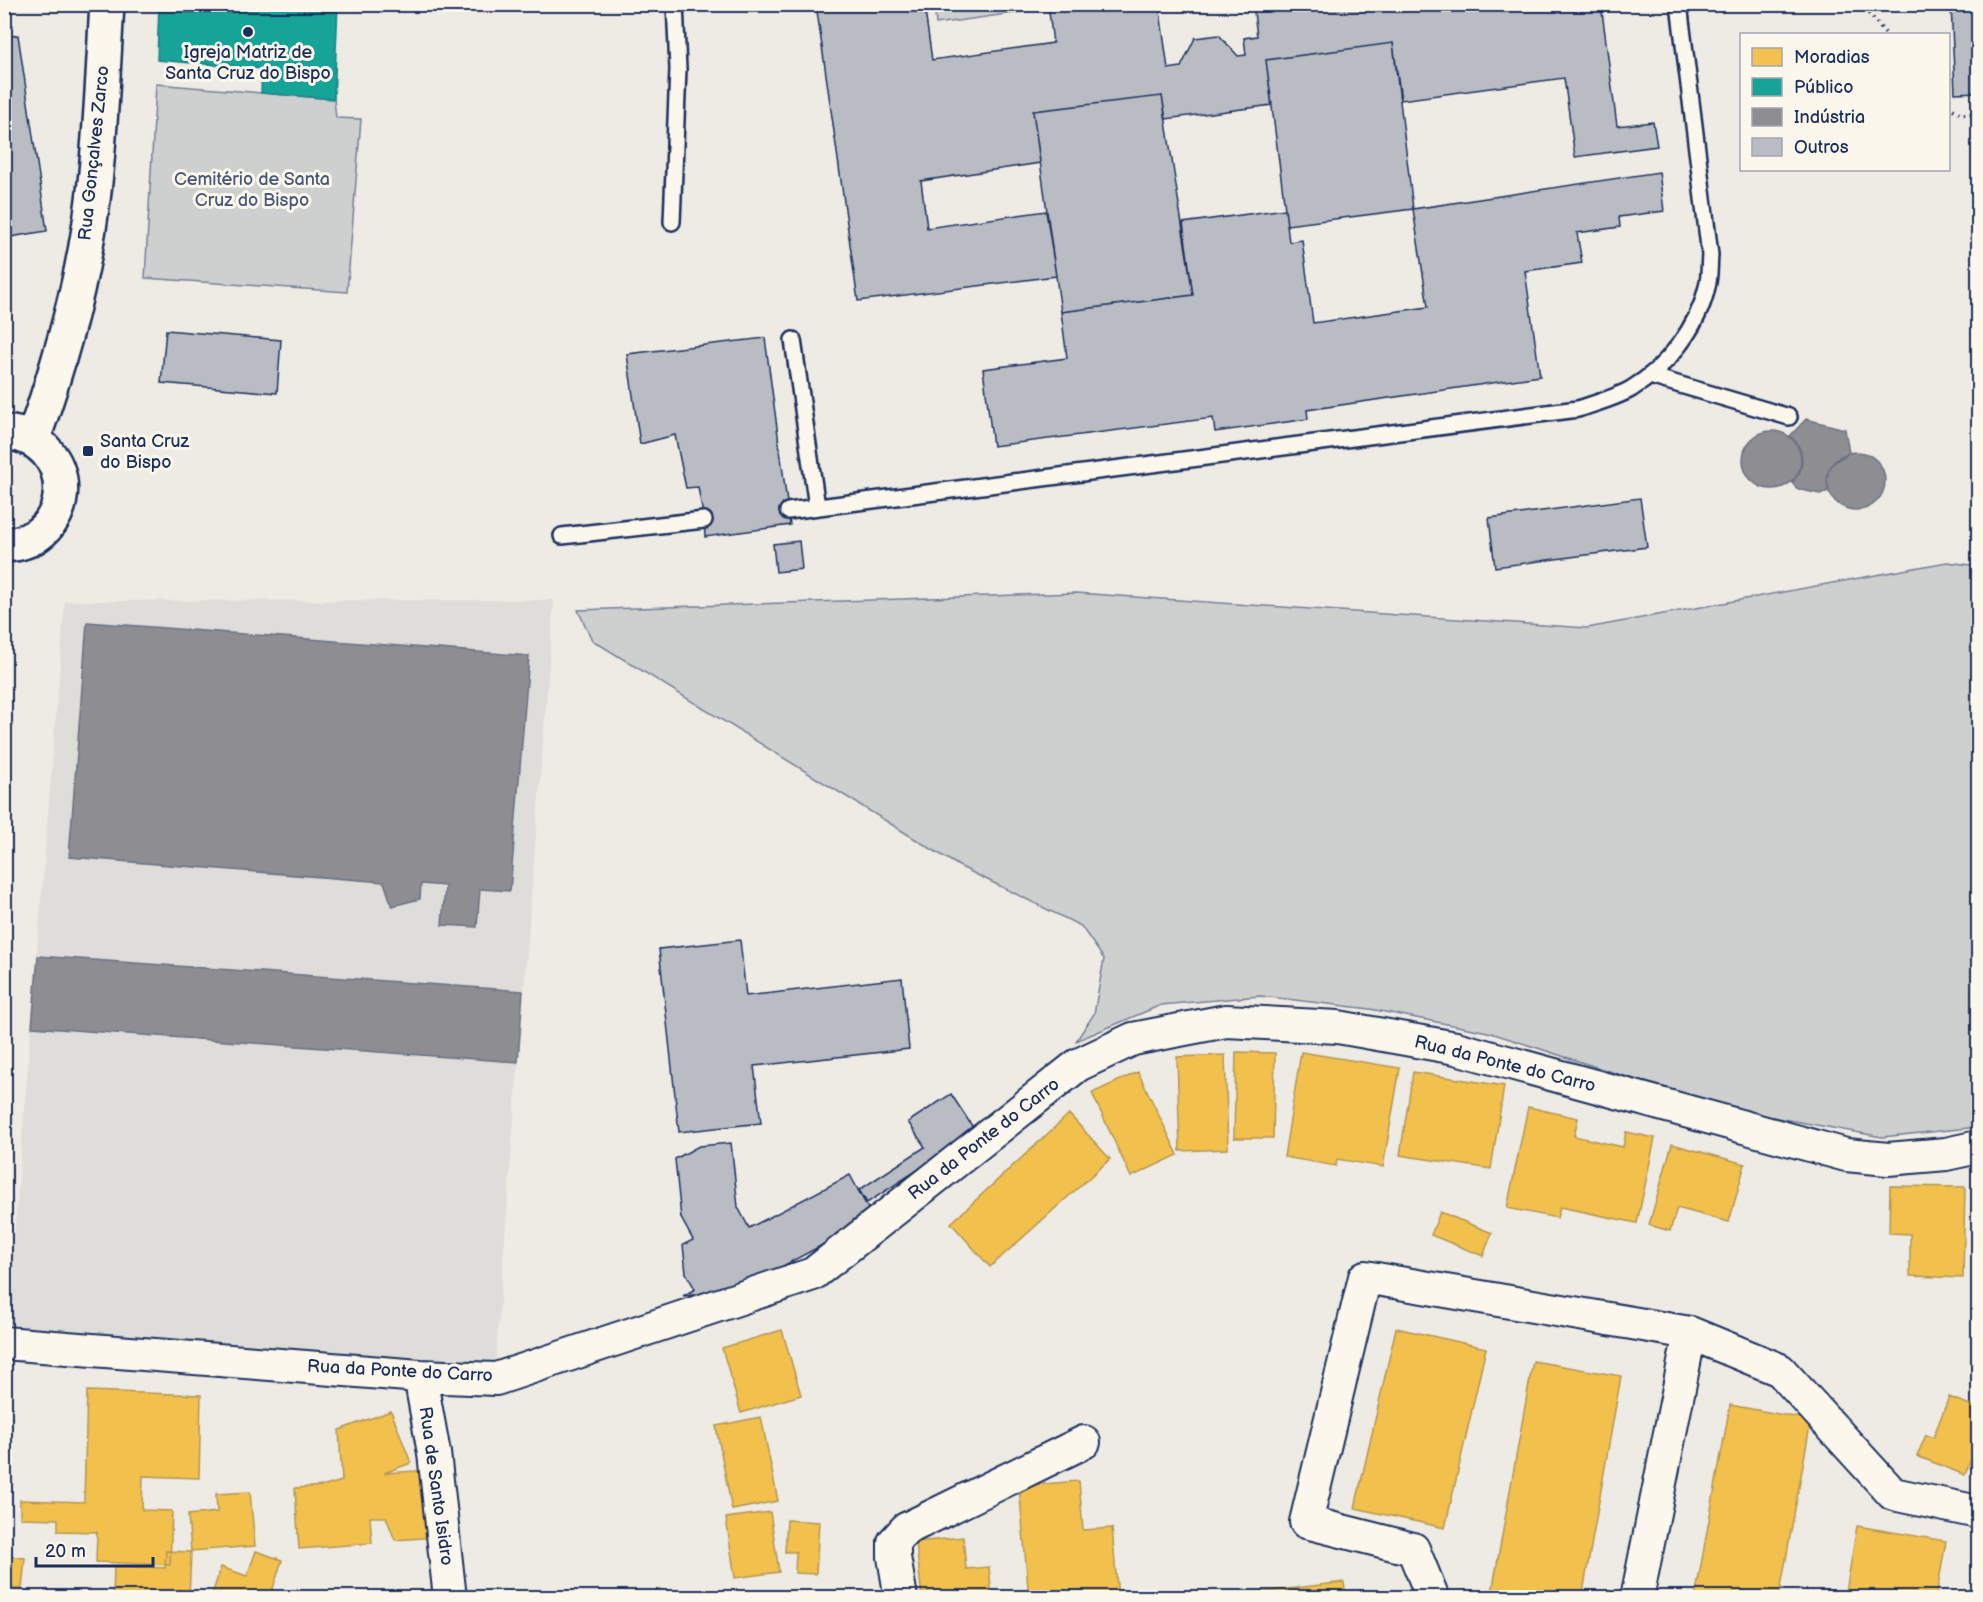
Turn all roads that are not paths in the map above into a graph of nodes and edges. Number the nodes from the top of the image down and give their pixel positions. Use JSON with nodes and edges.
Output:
{"nodes":[{"id":1,"x":107,"y":4,"type":"edge"},
{"id":2,"x":675,"y":4,"type":"edge"},
{"id":3,"x":1679,"y":4,"type":"edge"},
{"id":4,"x":672,"y":222,"type":"dead end"},
{"id":5,"x":792,"y":340,"type":"dead end"},
{"id":6,"x":1650,"y":376,"type":"junction"},
{"id":7,"x":1789,"y":417,"type":"dead end"},
{"id":8,"x":19,"y":436,"type":"edge"},
{"id":9,"x":817,"y":507,"type":"junction"},
{"id":10,"x":788,"y":511,"type":"dead end"},
{"id":11,"x":704,"y":520,"type":"dead end"},
{"id":12,"x":562,"y":536,"type":"dead end"},
{"id":13,"x":4,"y":545,"type":"edge"},
{"id":14,"x":1978,"y":1147,"type":"edge"},
{"id":15,"x":1690,"y":1333,"type":"junction"},
{"id":16,"x":4,"y":1343,"type":"edge"},
{"id":17,"x":420,"y":1376,"type":"junction"},
{"id":18,"x":1084,"y":1442,"type":"dead end"},
{"id":19,"x":1978,"y":1512,"type":"edge"},
{"id":20,"x":450,"y":1598,"type":"edge"},
{"id":21,"x":901,"y":1598,"type":"edge"},
{"id":22,"x":1433,"y":1598,"type":"edge"},
{"id":23,"x":1637,"y":1598,"type":"edge"}],
"edges":[{"from":1,"to":8,"type":"main road","name":"Rua Gonçalves Zarco"},
{"from":2,"to":4,"type":"lane"},
{"from":3,"to":6,"type":"lane"},
{"from":5,"to":9,"type":"lane"},
{"from":6,"to":7,"type":"lane"},
{"from":6,"to":9,"type":"lane"},
{"from":8,"to":13,"type":"main road"},
{"from":9,"to":10,"type":"lane"},
{"from":11,"to":12,"type":"lane"},
{"from":14,"to":17,"type":"street","name":"Rua da Ponte do Carro"},
{"from":15,"to":19,"type":"street"},
{"from":15,"to":22,"type":"street"},
{"from":15,"to":23,"type":"street"},
{"from":16,"to":17,"type":"street","name":"Rua da Ponte do Carro"},
{"from":17,"to":20,"type":"street","name":"Rua de Santo Isidro"},
{"from":18,"to":21,"type":"street"}]}
